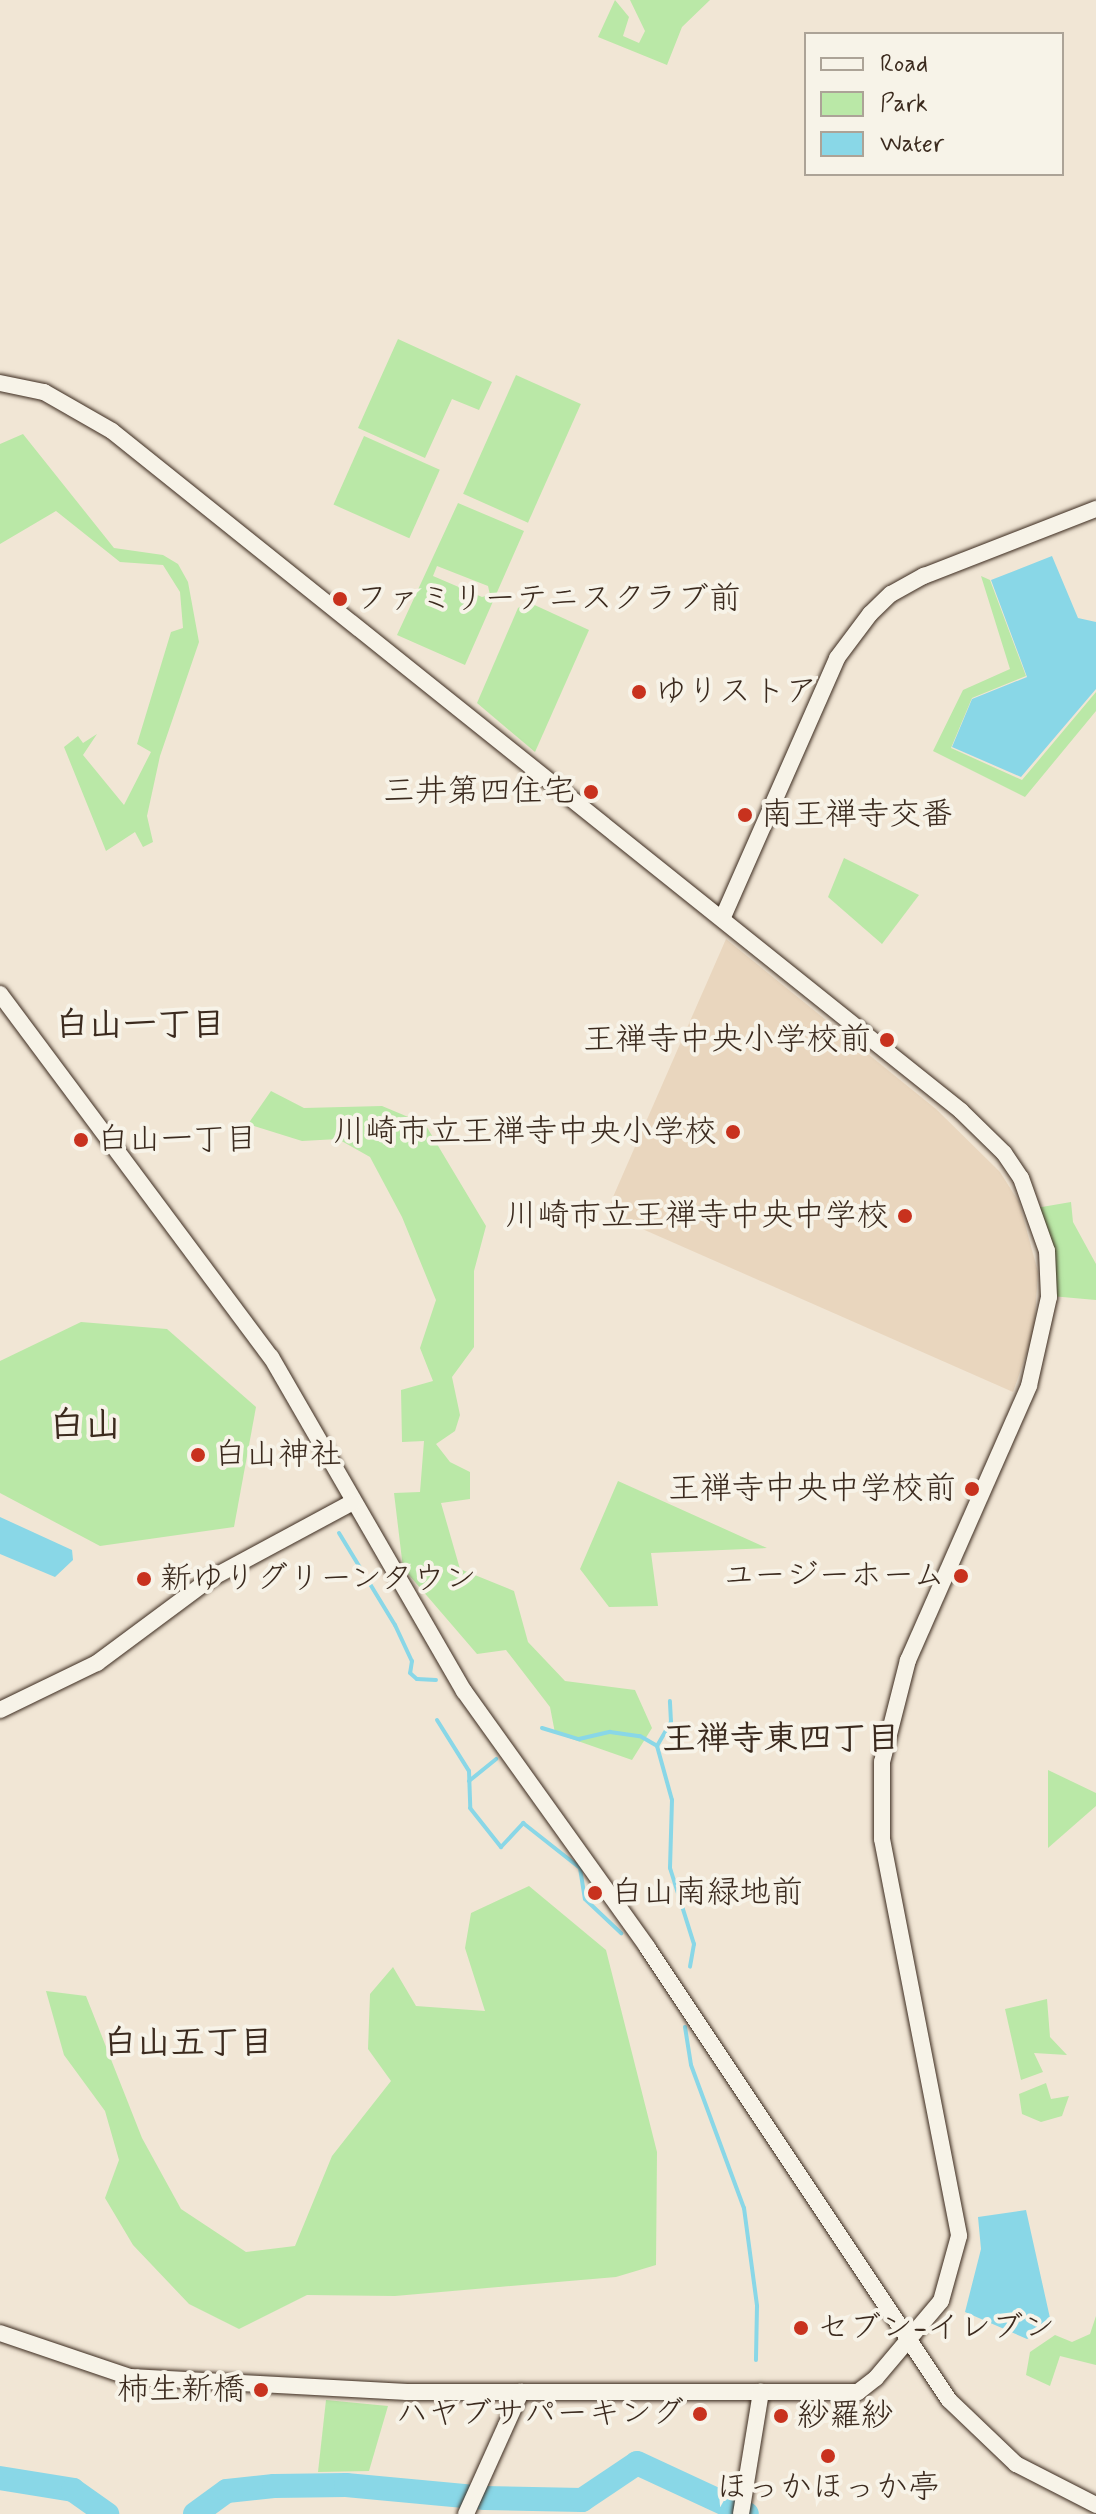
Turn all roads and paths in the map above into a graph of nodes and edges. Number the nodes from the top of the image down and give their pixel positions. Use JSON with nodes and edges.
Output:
{"nodes":[{"id":1,"x":0,"y":383,"type":"edge"},
{"id":2,"x":1096,"y":509,"type":"edge"},
{"id":3,"x":723,"y":917,"type":"junction"},
{"id":4,"x":0,"y":994,"type":"edge"},
{"id":5,"x":353,"y":1502,"type":"junction"},
{"id":6,"x":0,"y":1710,"type":"edge"},
{"id":7,"x":0,"y":2333,"type":"edge"},
{"id":8,"x":909,"y":2340,"type":"junction"},
{"id":9,"x":521,"y":2392,"type":"junction"},
{"id":10,"x":761,"y":2392,"type":"junction"},
{"id":11,"x":471,"y":2505,"type":"edge"},
{"id":12,"x":1096,"y":2505,"type":"edge"},
{"id":13,"x":741,"y":2510,"type":"edge"}],
"edges":[{"from":1,"to":3,"type":"street"},
{"from":2,"to":3,"type":"street"},
{"from":3,"to":8,"type":"street"},
{"from":4,"to":5,"type":"street"},
{"from":5,"to":6,"type":"street"},
{"from":5,"to":8,"type":"street"},
{"from":7,"to":9,"type":"street"},
{"from":8,"to":10,"type":"street"},
{"from":8,"to":12,"type":"street"},
{"from":9,"to":10,"type":"street"},
{"from":9,"to":11,"type":"street"},
{"from":10,"to":13,"type":"street"}]}
